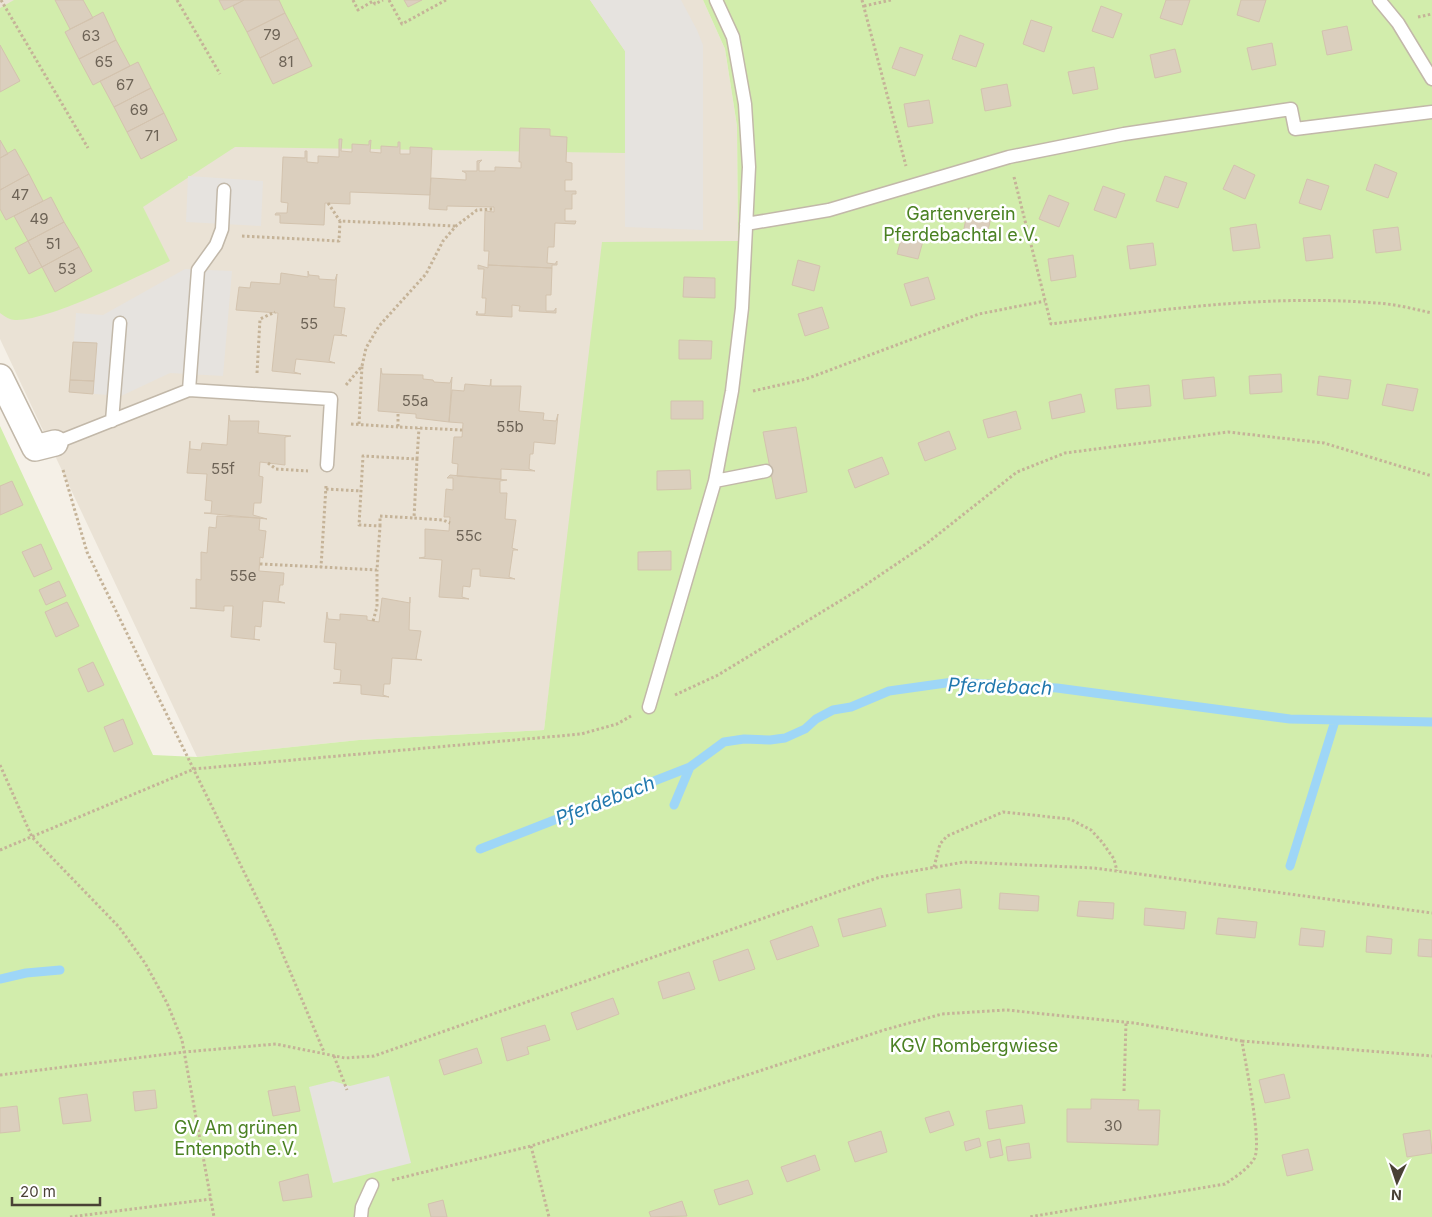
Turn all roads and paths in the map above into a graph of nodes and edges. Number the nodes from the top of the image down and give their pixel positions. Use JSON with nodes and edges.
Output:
{"nodes":[{"id":1,"x":1,"y":0,"type":"edge"},
{"id":2,"x":177,"y":0,"type":"edge"},
{"id":3,"x":353,"y":0,"type":"edge"},
{"id":4,"x":384,"y":0,"type":"edge"},
{"id":5,"x":389,"y":0,"type":"edge"},
{"id":6,"x":446,"y":0,"type":"edge"},
{"id":7,"x":716,"y":0,"type":"edge"},
{"id":8,"x":862,"y":0,"type":"edge"},
{"id":9,"x":891,"y":0,"type":"edge"},
{"id":10,"x":1379,"y":0,"type":"edge"},
{"id":11,"x":864,"y":6,"type":"junction"},
{"id":12,"x":220,"y":74,"type":"dead end"},
{"id":13,"x":1432,"y":80,"type":"edge"},
{"id":14,"x":1432,"y":112,"type":"edge"},
{"id":15,"x":88,"y":148,"type":"dead end"},
{"id":16,"x":1009,"y":157,"type":"junction"},
{"id":17,"x":911,"y":186,"type":"junction"},
{"id":18,"x":224,"y":190,"type":"dead end"},
{"id":19,"x":328,"y":203,"type":"dead end"},
{"id":20,"x":494,"y":209,"type":"dead end"},
{"id":21,"x":340,"y":221,"type":"junction"},
{"id":22,"x":746,"y":224,"type":"junction"},
{"id":23,"x":456,"y":226,"type":"junction"},
{"id":24,"x":219,"y":235,"type":"junction"},
{"id":25,"x":1045,"y":301,"type":"junction"},
{"id":26,"x":275,"y":312,"type":"dead end"},
{"id":27,"x":1432,"y":313,"type":"edge"},
{"id":28,"x":120,"y":323,"type":"dead end"},
{"id":29,"x":362,"y":366,"type":"junction"},
{"id":30,"x":0,"y":377,"type":"edge"},
{"id":31,"x":189,"y":390,"type":"junction"},
{"id":32,"x":732,"y":391,"type":"junction"},
{"id":33,"x":256,"y":394,"type":"junction"},
{"id":34,"x":331,"y":399,"type":"junction"},
{"id":35,"x":398,"y":414,"type":"dead end"},
{"id":36,"x":112,"y":421,"type":"junction"},
{"id":37,"x":330,"y":423,"type":"junction"},
{"id":38,"x":359,"y":424,"type":"junction"},
{"id":39,"x":398,"y":427,"type":"junction"},
{"id":40,"x":419,"y":428,"type":"junction"},
{"id":41,"x":462,"y":430,"type":"dead end"},
{"id":42,"x":55,"y":443,"type":"junction"},
{"id":43,"x":417,"y":459,"type":"junction"},
{"id":44,"x":268,"y":463,"type":"dead end"},
{"id":45,"x":327,"y":469,"type":"junction"},
{"id":46,"x":766,"y":471,"type":"dead end"},
{"id":47,"x":1432,"y":476,"type":"edge"},
{"id":48,"x":715,"y":481,"type":"junction"},
{"id":49,"x":326,"y":489,"type":"junction"},
{"id":50,"x":361,"y":491,"type":"junction"},
{"id":51,"x":414,"y":518,"type":"junction"},
{"id":52,"x":450,"y":523,"type":"dead end"},
{"id":53,"x":380,"y":526,"type":"junction"},
{"id":54,"x":260,"y":564,"type":"dead end"},
{"id":55,"x":321,"y":567,"type":"junction"},
{"id":56,"x":377,"y":570,"type":"junction"},
{"id":57,"x":373,"y":621,"type":"dead end"},
{"id":58,"x":674,"y":696,"type":"dead end"},
{"id":59,"x":649,"y":707,"type":"dead end"},
{"id":60,"x":581,"y":734,"type":"dead end"},
{"id":61,"x":0,"y":765,"type":"edge"},
{"id":62,"x":194,"y":769,"type":"junction"},
{"id":63,"x":32,"y":837,"type":"junction"},
{"id":64,"x":0,"y":850,"type":"edge"},
{"id":65,"x":934,"y":868,"type":"junction"},
{"id":66,"x":1117,"y":871,"type":"junction"},
{"id":67,"x":1432,"y":913,"type":"edge"},
{"id":68,"x":1126,"y":1022,"type":"junction"},
{"id":69,"x":1242,"y":1041,"type":"junction"},
{"id":70,"x":184,"y":1052,"type":"junction"},
{"id":71,"x":324,"y":1052,"type":"junction"},
{"id":72,"x":334,"y":1056,"type":"junction"},
{"id":73,"x":1432,"y":1056,"type":"edge"},
{"id":74,"x":0,"y":1075,"type":"edge"},
{"id":75,"x":347,"y":1090,"type":"dead end"},
{"id":76,"x":1124,"y":1091,"type":"dead end"},
{"id":77,"x":531,"y":1146,"type":"junction"},
{"id":78,"x":372,"y":1185,"type":"joint"},
{"id":79,"x":211,"y":1199,"type":"junction"},
{"id":80,"x":70,"y":1217,"type":"edge"},
{"id":81,"x":214,"y":1217,"type":"edge"},
{"id":82,"x":361,"y":1217,"type":"edge"},
{"id":83,"x":549,"y":1217,"type":"edge"},
{"id":84,"x":1029,"y":1217,"type":"edge"}],
"edges":[{"from":1,"to":15,"type":"path"},
{"from":2,"to":12,"type":"path"},
{"from":3,"to":4,"type":"path"},
{"from":5,"to":6,"type":"path"},
{"from":7,"to":22,"type":"lane"},
{"from":8,"to":11,"type":"path"},
{"from":9,"to":11,"type":"path"},
{"from":10,"to":13,"type":"lane"},
{"from":11,"to":17,"type":"path"},
{"from":14,"to":16,"type":"lane"},
{"from":16,"to":17,"type":"lane"},
{"from":16,"to":25,"type":"path"},
{"from":17,"to":22,"type":"lane"},
{"from":18,"to":24,"type":"lane"},
{"from":19,"to":21,"type":"path"},
{"from":20,"to":23,"type":"path"},
{"from":21,"to":23,"type":"path"},
{"from":21,"to":24,"type":"path"},
{"from":22,"to":32,"type":"lane"},
{"from":23,"to":29,"type":"path"},
{"from":24,"to":31,"type":"lane"},
{"from":25,"to":27,"type":"path"},
{"from":25,"to":32,"type":"path"},
{"from":26,"to":33,"type":"path"},
{"from":28,"to":36,"type":"lane"},
{"from":29,"to":34,"type":"path"},
{"from":29,"to":38,"type":"path"},
{"from":30,"to":42,"type":"street"},
{"from":31,"to":33,"type":"lane"},
{"from":31,"to":36,"type":"lane"},
{"from":32,"to":48,"type":"lane"},
{"from":33,"to":34,"type":"lane"},
{"from":34,"to":37,"type":"lane"},
{"from":35,"to":39,"type":"path"},
{"from":36,"to":42,"type":"lane"},
{"from":37,"to":38,"type":"path"},
{"from":37,"to":45,"type":"lane"},
{"from":38,"to":39,"type":"path"},
{"from":39,"to":40,"type":"path"},
{"from":40,"to":41,"type":"path"},
{"from":40,"to":43,"type":"path"},
{"from":42,"to":62,"type":"path"},
{"from":43,"to":50,"type":"path"},
{"from":43,"to":51,"type":"path"},
{"from":44,"to":45,"type":"path"},
{"from":45,"to":49,"type":"path"},
{"from":46,"to":48,"type":"lane"},
{"from":47,"to":58,"type":"path"},
{"from":48,"to":59,"type":"lane"},
{"from":49,"to":50,"type":"path"},
{"from":49,"to":55,"type":"path"},
{"from":50,"to":53,"type":"path"},
{"from":51,"to":52,"type":"path"},
{"from":51,"to":53,"type":"path"},
{"from":53,"to":56,"type":"path"},
{"from":54,"to":55,"type":"path"},
{"from":55,"to":56,"type":"path"},
{"from":56,"to":57,"type":"path"},
{"from":60,"to":62,"type":"path"},
{"from":61,"to":63,"type":"path"},
{"from":62,"to":63,"type":"path"},
{"from":62,"to":71,"type":"path"},
{"from":63,"to":64,"type":"path"},
{"from":63,"to":70,"type":"path"},
{"from":65,"to":66,"type":"path"},
{"from":65,"to":66,"type":"path"},
{"from":65,"to":72,"type":"path"},
{"from":66,"to":67,"type":"path"},
{"from":68,"to":69,"type":"path"},
{"from":68,"to":76,"type":"path"},
{"from":68,"to":77,"type":"path"},
{"from":69,"to":73,"type":"path"},
{"from":69,"to":84,"type":"path"},
{"from":70,"to":71,"type":"path"},
{"from":70,"to":74,"type":"path"},
{"from":70,"to":79,"type":"path"},
{"from":71,"to":72,"type":"path"},
{"from":72,"to":75,"type":"path"},
{"from":77,"to":78,"type":"path"},
{"from":77,"to":83,"type":"path"},
{"from":78,"to":82,"type":"lane"},
{"from":79,"to":80,"type":"path"},
{"from":79,"to":81,"type":"path"}]}
